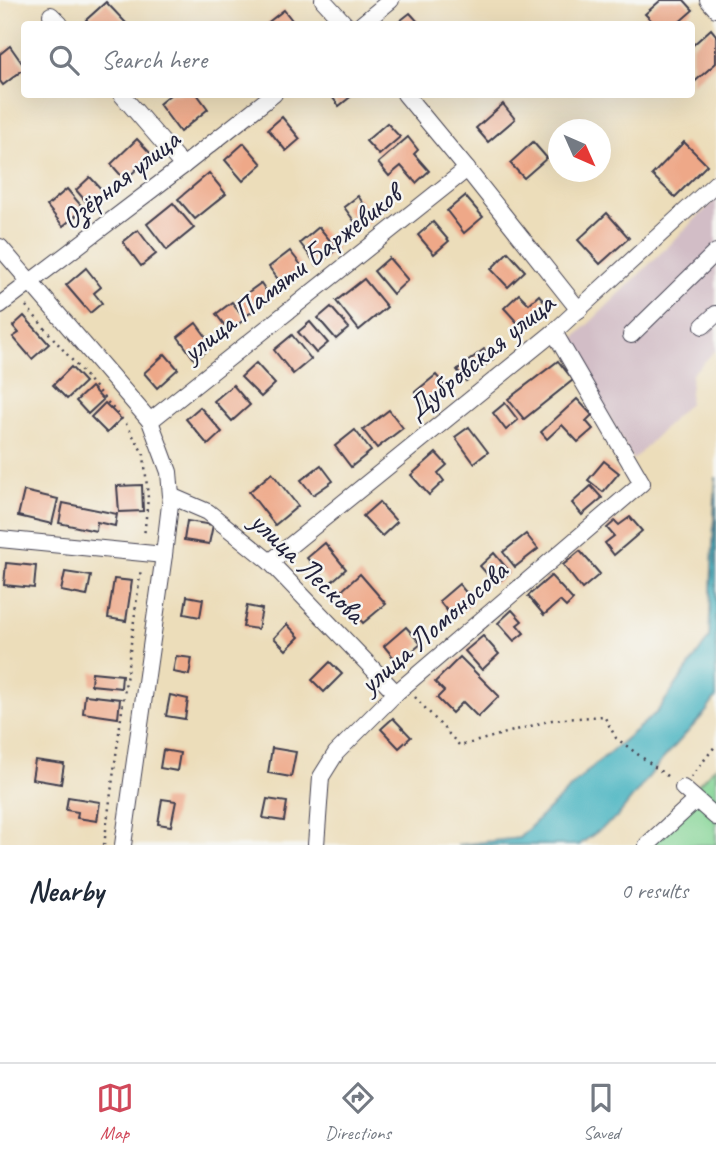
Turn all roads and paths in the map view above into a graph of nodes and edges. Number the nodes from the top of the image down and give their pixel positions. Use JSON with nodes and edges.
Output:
{"nodes":[{"id":1,"x":323,"y":0,"type":"edge"},
{"id":2,"x":391,"y":0,"type":"edge"},
{"id":3,"x":708,"y":0,"type":"edge"},
{"id":4,"x":716,"y":9,"type":"edge"},
{"id":5,"x":342,"y":21,"type":"edge"},
{"id":6,"x":366,"y":21,"type":"edge"},
{"id":7,"x":124,"y":98,"type":"edge"},
{"id":8,"x":269,"y":98,"type":"edge"},
{"id":9,"x":408,"y":98,"type":"edge"},
{"id":10,"x":183,"y":166,"type":"junction"},
{"id":11,"x":467,"y":169,"type":"junction"},
{"id":12,"x":716,"y":183,"type":"edge"},
{"id":13,"x":0,"y":247,"type":"edge"},
{"id":14,"x":716,"y":251,"type":"edge"},
{"id":15,"x":32,"y":282,"type":"junction"},
{"id":16,"x":16,"y":294,"type":"junction"},
{"id":17,"x":0,"y":305,"type":"edge"},
{"id":18,"x":579,"y":310,"type":"junction"},
{"id":19,"x":716,"y":314,"type":"edge"},
{"id":20,"x":703,"y":326,"type":"dead end"},
{"id":21,"x":554,"y":332,"type":"junction"},
{"id":22,"x":631,"y":335,"type":"dead end"},
{"id":23,"x":150,"y":421,"type":"junction"},
{"id":24,"x":171,"y":496,"type":"junction"},
{"id":25,"x":0,"y":539,"type":"edge"},
{"id":26,"x":143,"y":553,"type":"junction"},
{"id":27,"x":164,"y":555,"type":"junction"},
{"id":28,"x":270,"y":562,"type":"junction"},
{"id":29,"x":396,"y":693,"type":"junction"},
{"id":30,"x":716,"y":745,"type":"edge"},
{"id":31,"x":677,"y":784,"type":"junction"},
{"id":32,"x":696,"y":800,"type":"junction"},
{"id":33,"x":716,"y":817,"type":"edge"},
{"id":34,"x":104,"y":845,"type":"edge"},
{"id":35,"x":123,"y":845,"type":"edge"},
{"id":36,"x":316,"y":845,"type":"edge"},
{"id":37,"x":647,"y":845,"type":"edge"}],
"edges":[{"from":1,"to":5,"type":"street"},
{"from":2,"to":6,"type":"street"},
{"from":3,"to":4,"type":"street"},
{"from":7,"to":10,"type":"street"},
{"from":8,"to":10,"type":"street","name":"Озёрная улица"},
{"from":9,"to":11,"type":"street"},
{"from":10,"to":15,"type":"street","name":"Озёрная улица"},
{"from":11,"to":18,"type":"street"},
{"from":11,"to":23,"type":"street","name":"улица Памяти Баржевиков"},
{"from":12,"to":18,"type":"street","name":"Дубровская улица"},
{"from":13,"to":15,"type":"street"},
{"from":14,"to":22,"type":"street"},
{"from":15,"to":16,"type":"street","name":"Озёрная улица"},
{"from":15,"to":23,"type":"street"},
{"from":16,"to":17,"type":"street","name":"Озёрная улица"},
{"from":16,"to":26,"type":"path"},
{"from":18,"to":21,"type":"street","name":"Дубровская улица"},
{"from":19,"to":20,"type":"street"},
{"from":21,"to":28,"type":"street","name":"Дубровская улица"},
{"from":21,"to":29,"type":"street","name":"улица Ломоносова"},
{"from":23,"to":24,"type":"street"},
{"from":24,"to":27,"type":"street"},
{"from":24,"to":28,"type":"street","name":"улица Лескова"},
{"from":25,"to":26,"type":"street"},
{"from":26,"to":27,"type":"street"},
{"from":26,"to":34,"type":"path"},
{"from":27,"to":35,"type":"street"},
{"from":28,"to":29,"type":"street","name":"улица Лескова"},
{"from":29,"to":31,"type":"path"},
{"from":29,"to":36,"type":"street","name":"улица Ломоносова"},
{"from":30,"to":31,"type":"path"},
{"from":31,"to":32,"type":"street"},
{"from":32,"to":33,"type":"street"},
{"from":32,"to":37,"type":"street"}]}
